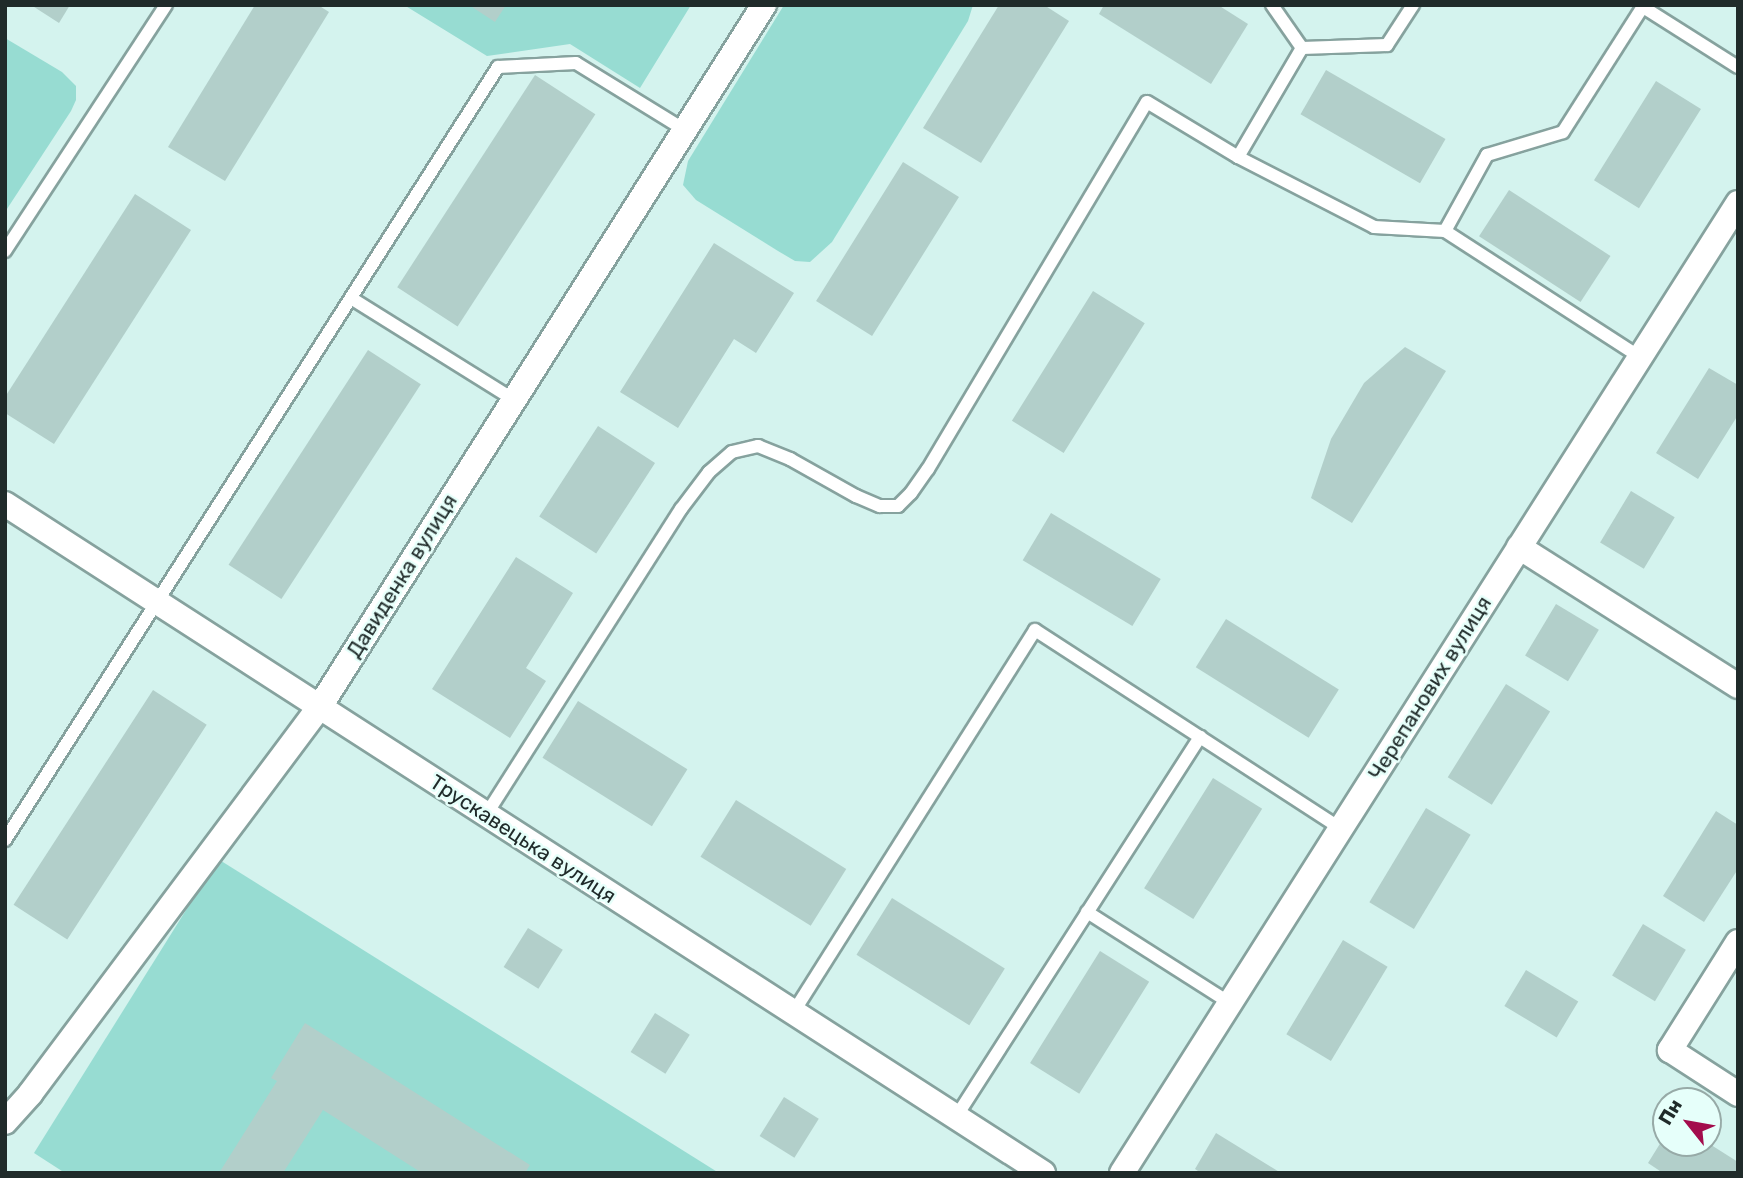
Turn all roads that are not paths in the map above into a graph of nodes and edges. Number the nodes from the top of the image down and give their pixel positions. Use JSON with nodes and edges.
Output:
{"nodes":[{"id":1,"x":166,"y":5,"type":"edge"},
{"id":2,"x":764,"y":5,"type":"edge"},
{"id":3,"x":1272,"y":5,"type":"edge"},
{"id":4,"x":1413,"y":5,"type":"edge"},
{"id":5,"x":1644,"y":6,"type":"edge"},
{"id":6,"x":1302,"y":48,"type":"junction"},
{"id":7,"x":1738,"y":67,"type":"edge"},
{"id":8,"x":685,"y":130,"type":"junction"},
{"id":9,"x":1238,"y":157,"type":"junction"},
{"id":10,"x":1738,"y":203,"type":"edge"},
{"id":11,"x":1445,"y":231,"type":"junction"},
{"id":12,"x":5,"y":251,"type":"edge"},
{"id":13,"x":351,"y":298,"type":"junction"},
{"id":14,"x":1640,"y":357,"type":"junction"},
{"id":15,"x":514,"y":400,"type":"junction"},
{"id":16,"x":5,"y":505,"type":"edge"},
{"id":17,"x":1519,"y":547,"type":"junction"},
{"id":18,"x":155,"y":602,"type":"junction"},
{"id":19,"x":1738,"y":686,"type":"edge"},
{"id":20,"x":319,"y":708,"type":"junction"},
{"id":21,"x":1200,"y":737,"type":"junction"},
{"id":22,"x":486,"y":815,"type":"junction"},
{"id":23,"x":1340,"y":828,"type":"junction"},
{"id":24,"x":5,"y":839,"type":"edge"},
{"id":25,"x":1087,"y":912,"type":"junction"},
{"id":26,"x":1738,"y":942,"type":"edge"},
{"id":27,"x":1230,"y":1003,"type":"junction"},
{"id":28,"x":793,"y":1013,"type":"junction"},
{"id":29,"x":1738,"y":1094,"type":"edge"},
{"id":30,"x":956,"y":1117,"type":"junction"},
{"id":31,"x":5,"y":1122,"type":"edge"},
{"id":32,"x":1043,"y":1173,"type":"edge"},
{"id":33,"x":1122,"y":1173,"type":"edge"}],
"edges":[{"from":1,"to":12,"type":"lane"},
{"from":2,"to":8,"type":"street","name":"Давиденка вулиця"},
{"from":3,"to":6,"type":"lane"},
{"from":4,"to":6,"type":"lane"},
{"from":5,"to":7,"type":"lane"},
{"from":5,"to":11,"type":"lane"},
{"from":6,"to":9,"type":"lane"},
{"from":8,"to":13,"type":"lane"},
{"from":8,"to":15,"type":"street","name":"Давиденка вулиця"},
{"from":9,"to":11,"type":"lane"},
{"from":9,"to":22,"type":"lane"},
{"from":10,"to":14,"type":"street","name":"Черепанових вулиця"},
{"from":11,"to":14,"type":"lane"},
{"from":13,"to":15,"type":"lane"},
{"from":13,"to":18,"type":"lane"},
{"from":14,"to":17,"type":"street","name":"Черепанових вулиця"},
{"from":15,"to":20,"type":"street","name":"Давиденка вулиця"},
{"from":16,"to":18,"type":"street","name":"Трускавецька вулиця"},
{"from":17,"to":19,"type":"street"},
{"from":17,"to":23,"type":"street","name":"Черепанових вулиця"},
{"from":18,"to":20,"type":"street","name":"Трускавецька вулиця"},
{"from":18,"to":24,"type":"lane"},
{"from":20,"to":22,"type":"street","name":"Трускавецька вулиця"},
{"from":20,"to":31,"type":"street","name":"Давиденка вулиця"},
{"from":21,"to":23,"type":"lane"},
{"from":21,"to":25,"type":"lane"},
{"from":21,"to":28,"type":"lane"},
{"from":22,"to":28,"type":"street","name":"Трускавецька вулиця"},
{"from":23,"to":27,"type":"street","name":"Черепанових вулиця"},
{"from":25,"to":27,"type":"lane"},
{"from":25,"to":30,"type":"lane"},
{"from":26,"to":29,"type":"street"},
{"from":27,"to":33,"type":"street","name":"Черепанових вулиця"},
{"from":28,"to":30,"type":"street","name":"Трускавецька вулиця"},
{"from":30,"to":32,"type":"street","name":"Трускавецька вулиця"}]}
